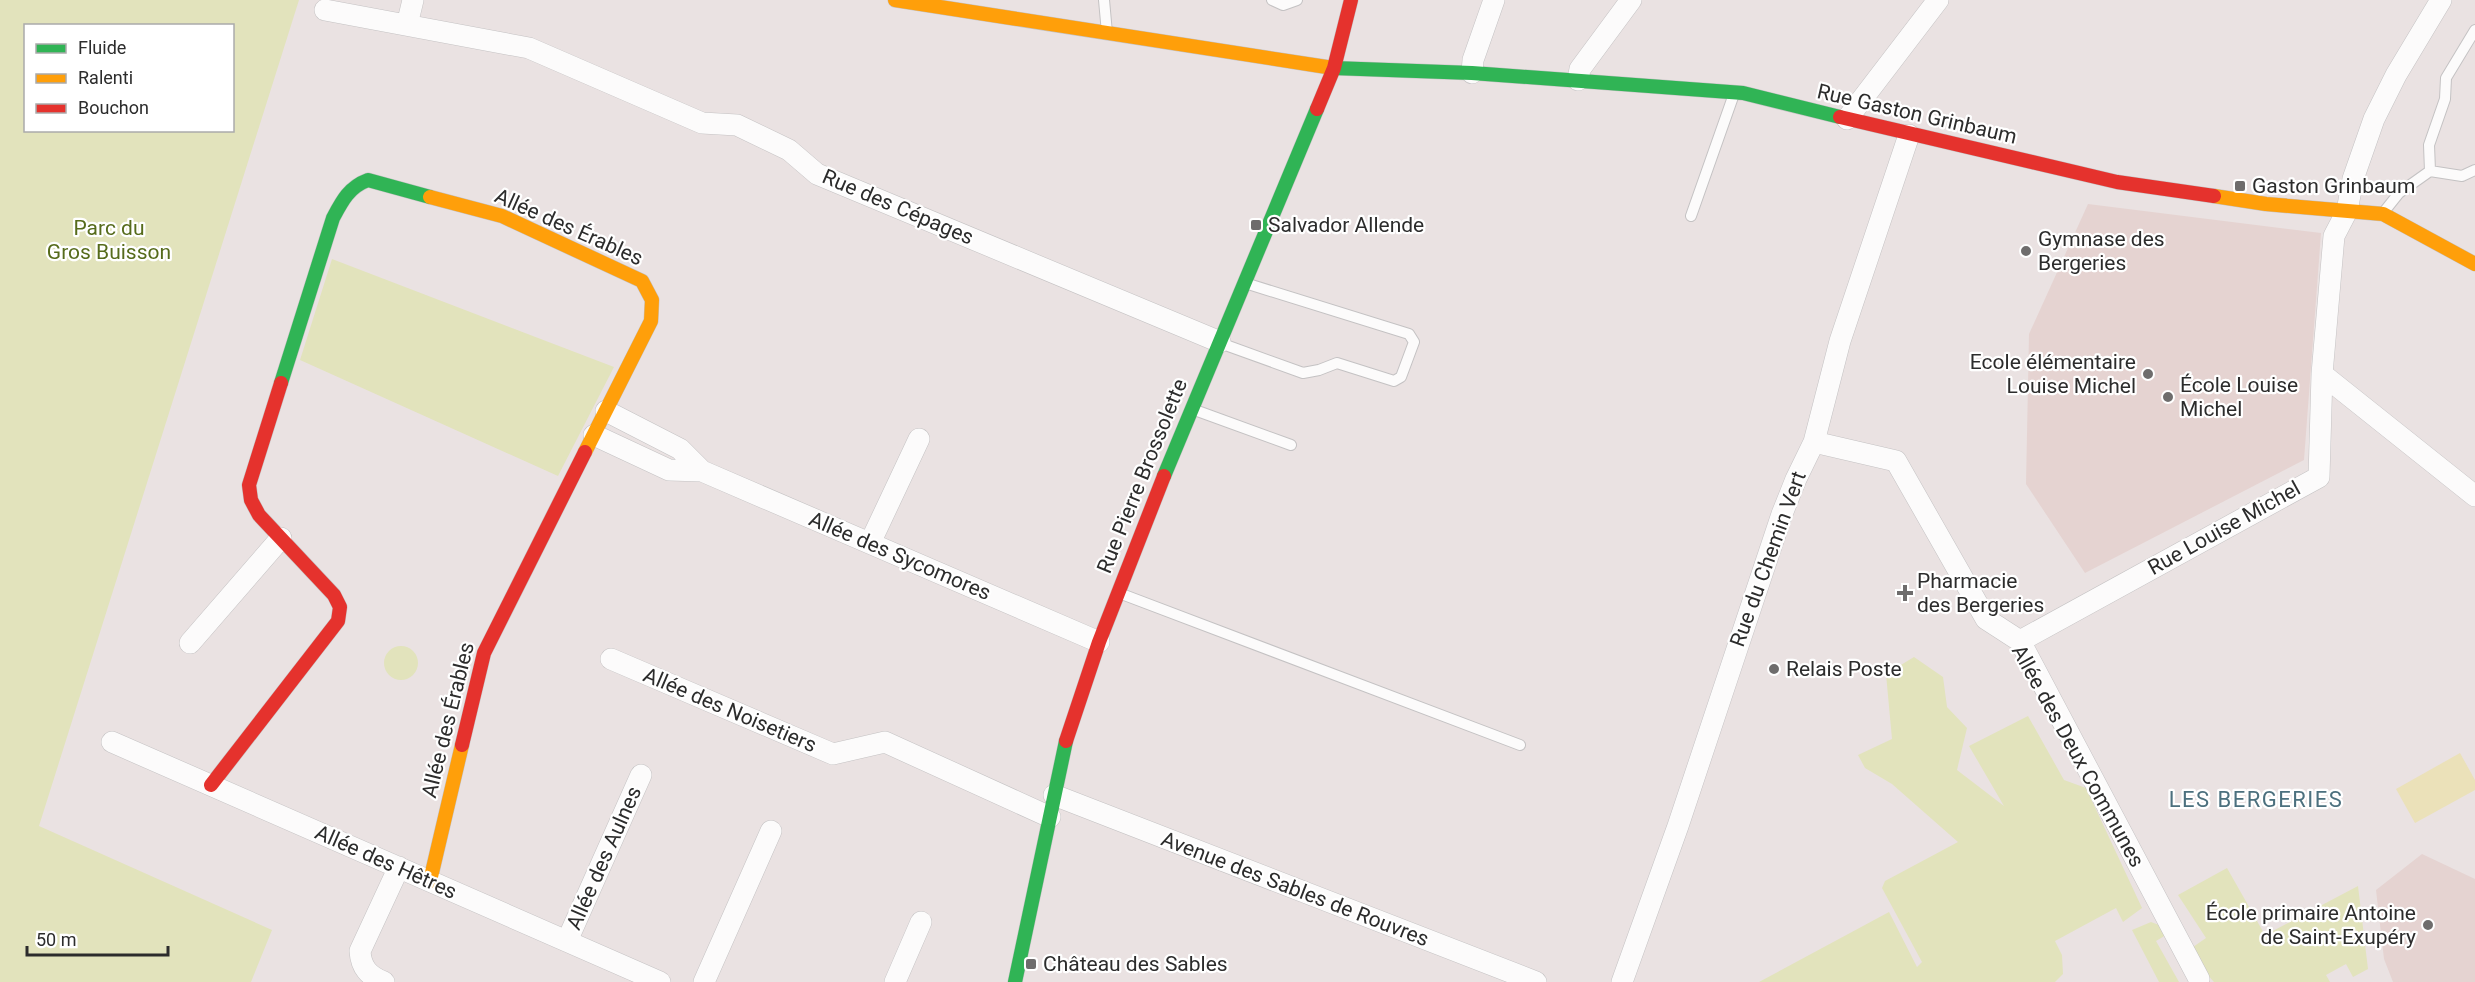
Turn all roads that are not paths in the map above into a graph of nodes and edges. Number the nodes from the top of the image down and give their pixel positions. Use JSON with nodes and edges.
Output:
{"nodes":[{"id":1,"x":413,"y":0,"type":"edge"},
{"id":2,"x":895,"y":0,"type":"edge"},
{"id":3,"x":1104,"y":0,"type":"edge"},
{"id":4,"x":1272,"y":0,"type":"edge"},
{"id":5,"x":1297,"y":0,"type":"edge"},
{"id":6,"x":1351,"y":0,"type":"edge"},
{"id":7,"x":1494,"y":0,"type":"edge"},
{"id":8,"x":1631,"y":0,"type":"edge"},
{"id":9,"x":1938,"y":0,"type":"edge"},
{"id":10,"x":2440,"y":0,"type":"edge"},
{"id":11,"x":325,"y":10,"type":"dead end"},
{"id":12,"x":408,"y":25,"type":"junction"},
{"id":13,"x":2475,"y":30,"type":"edge"},
{"id":14,"x":1107,"y":33,"type":"junction"},
{"id":15,"x":1334,"y":68,"type":"junction"},
{"id":16,"x":1472,"y":73,"type":"junction"},
{"id":17,"x":1578,"y":80,"type":"junction"},
{"id":18,"x":1735,"y":92,"type":"junction"},
{"id":19,"x":1847,"y":120,"type":"junction"},
{"id":20,"x":1909,"y":135,"type":"junction"},
{"id":21,"x":2475,"y":170,"type":"edge"},
{"id":22,"x":2430,"y":171,"type":"junction"},
{"id":23,"x":2346,"y":211,"type":"junction"},
{"id":24,"x":2383,"y":214,"type":"junction"},
{"id":25,"x":1690,"y":216,"type":"dead end"},
{"id":26,"x":2475,"y":264,"type":"edge"},
{"id":27,"x":1244,"y":282,"type":"junction"},
{"id":28,"x":1220,"y":342,"type":"junction"},
{"id":29,"x":2322,"y":374,"type":"junction"},
{"id":30,"x":1192,"y":409,"type":"junction"},
{"id":31,"x":606,"y":411,"type":"junction"},
{"id":32,"x":594,"y":435,"type":"junction"},
{"id":33,"x":919,"y":439,"type":"dead end"},
{"id":34,"x":1814,"y":442,"type":"junction"},
{"id":35,"x":1291,"y":445,"type":"dead end"},
{"id":36,"x":702,"y":471,"type":"junction"},
{"id":37,"x":2475,"y":496,"type":"edge"},
{"id":38,"x":281,"y":538,"type":"junction"},
{"id":39,"x":870,"y":543,"type":"junction"},
{"id":40,"x":1116,"y":592,"type":"junction"},
{"id":41,"x":2020,"y":641,"type":"junction"},
{"id":42,"x":1099,"y":642,"type":"junction"},
{"id":43,"x":190,"y":644,"type":"dead end"},
{"id":44,"x":611,"y":659,"type":"dead end"},
{"id":45,"x":112,"y":742,"type":"dead end"},
{"id":46,"x":1520,"y":745,"type":"dead end"},
{"id":47,"x":641,"y":775,"type":"dead end"},
{"id":48,"x":210,"y":785,"type":"junction"},
{"id":49,"x":1054,"y":795,"type":"junction"},
{"id":50,"x":1050,"y":817,"type":"junction"},
{"id":51,"x":771,"y":831,"type":"dead end"},
{"id":52,"x":399,"y":867,"type":"junction"},
{"id":53,"x":430,"y":881,"type":"junction"},
{"id":54,"x":921,"y":922,"type":"dead end"},
{"id":55,"x":567,"y":941,"type":"junction"},
{"id":56,"x":2199,"y":979,"type":"dead end"},
{"id":57,"x":384,"y":982,"type":"edge"},
{"id":58,"x":660,"y":982,"type":"edge"},
{"id":59,"x":704,"y":982,"type":"edge"},
{"id":60,"x":895,"y":982,"type":"edge"},
{"id":61,"x":1016,"y":982,"type":"edge"},
{"id":62,"x":1536,"y":982,"type":"edge"},
{"id":63,"x":1622,"y":982,"type":"edge"}],
"edges":[{"from":1,"to":12,"type":"street"},
{"from":2,"to":14,"type":"street","name":"Rue Gaston Grinbaum"},
{"from":3,"to":14,"type":"lane"},
{"from":4,"to":5,"type":"lane"},
{"from":6,"to":15,"type":"street","name":"Rue Pierre Brossolette"},
{"from":7,"to":16,"type":"street"},
{"from":8,"to":17,"type":"street"},
{"from":9,"to":19,"type":"street"},
{"from":10,"to":23,"type":"street","name":"Rue Louise Michel"},
{"from":11,"to":12,"type":"street","name":"Rue des Cépages"},
{"from":12,"to":28,"type":"street","name":"Rue des Cépages"},
{"from":13,"to":22,"type":"lane"},
{"from":14,"to":15,"type":"street","name":"Rue Gaston Grinbaum"},
{"from":15,"to":16,"type":"street","name":"Rue Gaston Grinbaum"},
{"from":15,"to":27,"type":"street","name":"Rue Pierre Brossolette"},
{"from":16,"to":17,"type":"street","name":"Rue Gaston Grinbaum"},
{"from":17,"to":18,"type":"street","name":"Rue Gaston Grinbaum"},
{"from":18,"to":19,"type":"street","name":"Rue Gaston Grinbaum"},
{"from":18,"to":25,"type":"lane"},
{"from":19,"to":20,"type":"street","name":"Rue Gaston Grinbaum"},
{"from":20,"to":23,"type":"street","name":"Rue Gaston Grinbaum"},
{"from":20,"to":34,"type":"street","name":"Rue du Chemin Vert"},
{"from":21,"to":22,"type":"lane"},
{"from":22,"to":24,"type":"lane"},
{"from":23,"to":24,"type":"street","name":"Rue Gaston Grinbaum"},
{"from":23,"to":29,"type":"street","name":"Rue Louise Michel"},
{"from":24,"to":26,"type":"street","name":"Rue Gaston Grinbaum"},
{"from":27,"to":28,"type":"street","name":"Rue Pierre Brossolette"},
{"from":27,"to":28,"type":"lane"},
{"from":28,"to":30,"type":"street","name":"Rue Pierre Brossolette"},
{"from":29,"to":37,"type":"street"},
{"from":29,"to":41,"type":"street","name":"Rue Louise Michel"},
{"from":30,"to":35,"type":"lane"},
{"from":30,"to":40,"type":"street","name":"Rue Pierre Brossolette"},
{"from":31,"to":32,"type":"street","name":"Allée des Érables"},
{"from":31,"to":36,"type":"street","name":"Allée des Sycomores"},
{"from":31,"to":38,"type":"street","name":"Allée des Érables"},
{"from":32,"to":36,"type":"street","name":"Allée des Sycomores"},
{"from":32,"to":53,"type":"street","name":"Allée des Érables"},
{"from":33,"to":39,"type":"street"},
{"from":34,"to":41,"type":"street","name":"Allée des Deux Communes"},
{"from":34,"to":63,"type":"street","name":"Rue du Chemin Vert"},
{"from":36,"to":39,"type":"street","name":"Allée des Sycomores"},
{"from":38,"to":43,"type":"street"},
{"from":38,"to":48,"type":"street","name":"Allée des Érables"},
{"from":39,"to":42,"type":"street","name":"Allée des Sycomores"},
{"from":40,"to":42,"type":"street","name":"Rue Pierre Brossolette"},
{"from":40,"to":46,"type":"lane"},
{"from":41,"to":56,"type":"street","name":"Allée des Deux Communes"},
{"from":42,"to":49,"type":"street","name":"Rue Pierre Brossolette"},
{"from":44,"to":50,"type":"street","name":"Allée des Noisetiers"},
{"from":45,"to":48,"type":"street","name":"Allée des Hêtres"},
{"from":47,"to":55,"type":"street","name":"Allée des Aulnes"},
{"from":48,"to":52,"type":"street","name":"Allée des Hêtres"},
{"from":49,"to":50,"type":"street","name":"Rue Pierre Brossolette"},
{"from":49,"to":62,"type":"street","name":"Avenue des Sables de Rouvres"},
{"from":50,"to":61,"type":"street","name":"Rue Pierre Brossolette"},
{"from":51,"to":59,"type":"street"},
{"from":52,"to":53,"type":"street","name":"Allée des Hêtres"},
{"from":52,"to":57,"type":"street"},
{"from":53,"to":55,"type":"street","name":"Allée des Hêtres"},
{"from":54,"to":60,"type":"street"},
{"from":55,"to":58,"type":"street","name":"Allée des Hêtres"}]}
